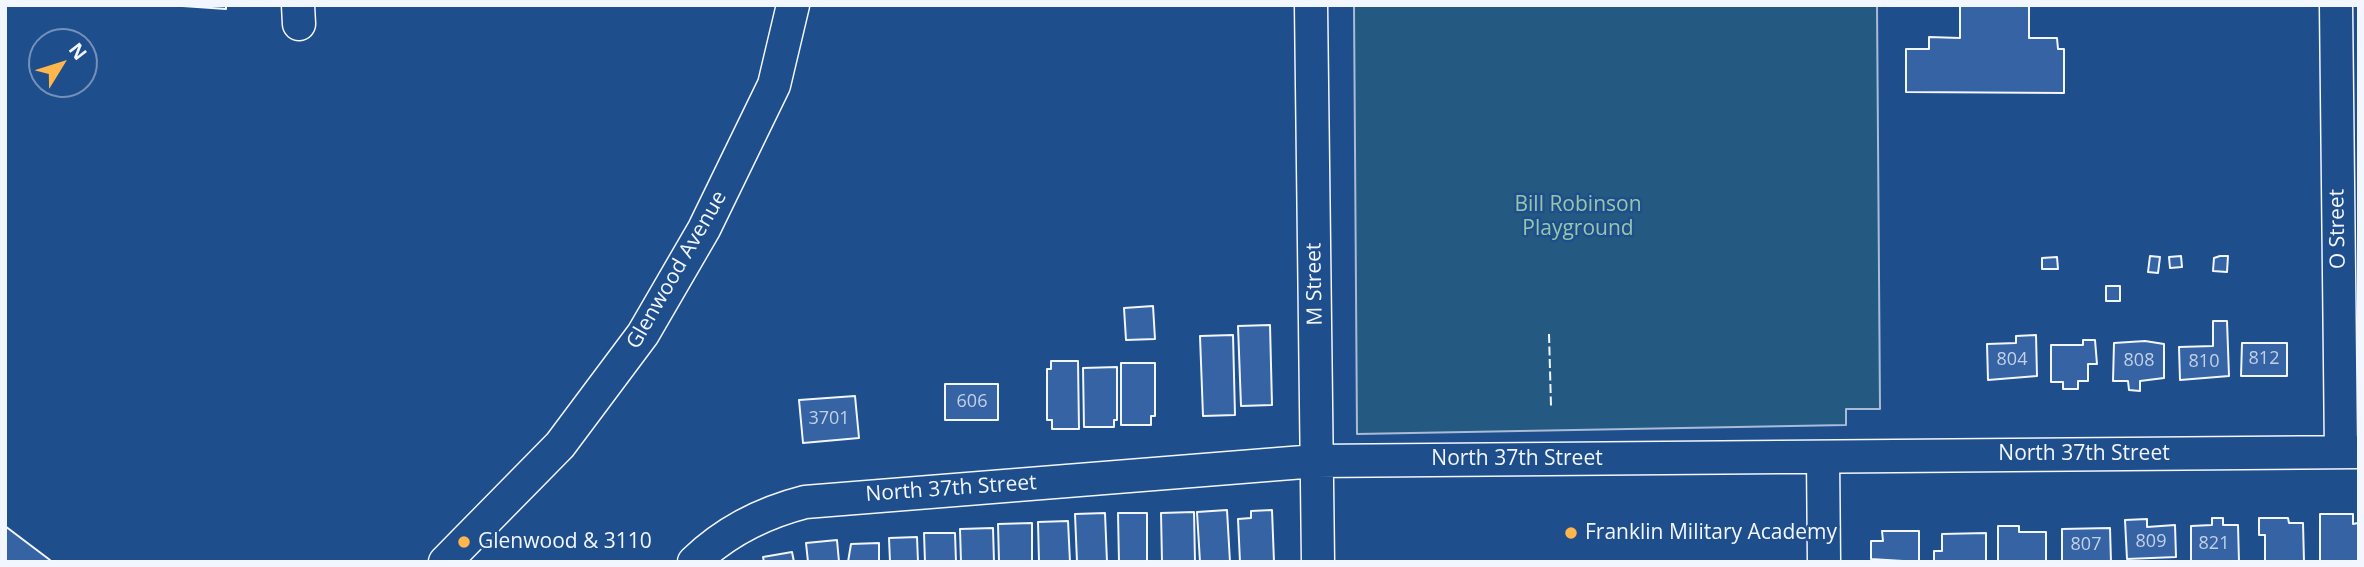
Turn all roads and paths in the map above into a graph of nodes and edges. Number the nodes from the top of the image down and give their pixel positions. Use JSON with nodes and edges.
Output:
{"nodes":[{"id":1,"x":793,"y":5,"type":"edge"},
{"id":2,"x":1311,"y":5,"type":"edge"},
{"id":3,"x":2343,"y":17,"type":"edge"},
{"id":4,"x":2350,"y":452,"type":"edge"},
{"id":5,"x":1823,"y":457,"type":"junction"},
{"id":6,"x":1317,"y":461,"type":"junction"},
{"id":7,"x":445,"y":562,"type":"edge"},
{"id":8,"x":694,"y":562,"type":"edge"},
{"id":9,"x":1318,"y":562,"type":"edge"},
{"id":10,"x":1824,"y":562,"type":"edge"}],
"edges":[{"from":1,"to":7,"type":"street","name":"Glenwood Avenue"},
{"from":2,"to":6,"type":"street","name":"M Street"},
{"from":3,"to":4,"type":"street","name":"O Street"},
{"from":4,"to":5,"type":"street","name":"North 37th Street"},
{"from":5,"to":6,"type":"street","name":"North 37th Street"},
{"from":5,"to":10,"type":"street"},
{"from":6,"to":8,"type":"street","name":"North 37th Street"},
{"from":6,"to":9,"type":"street","name":"M Street"}]}
